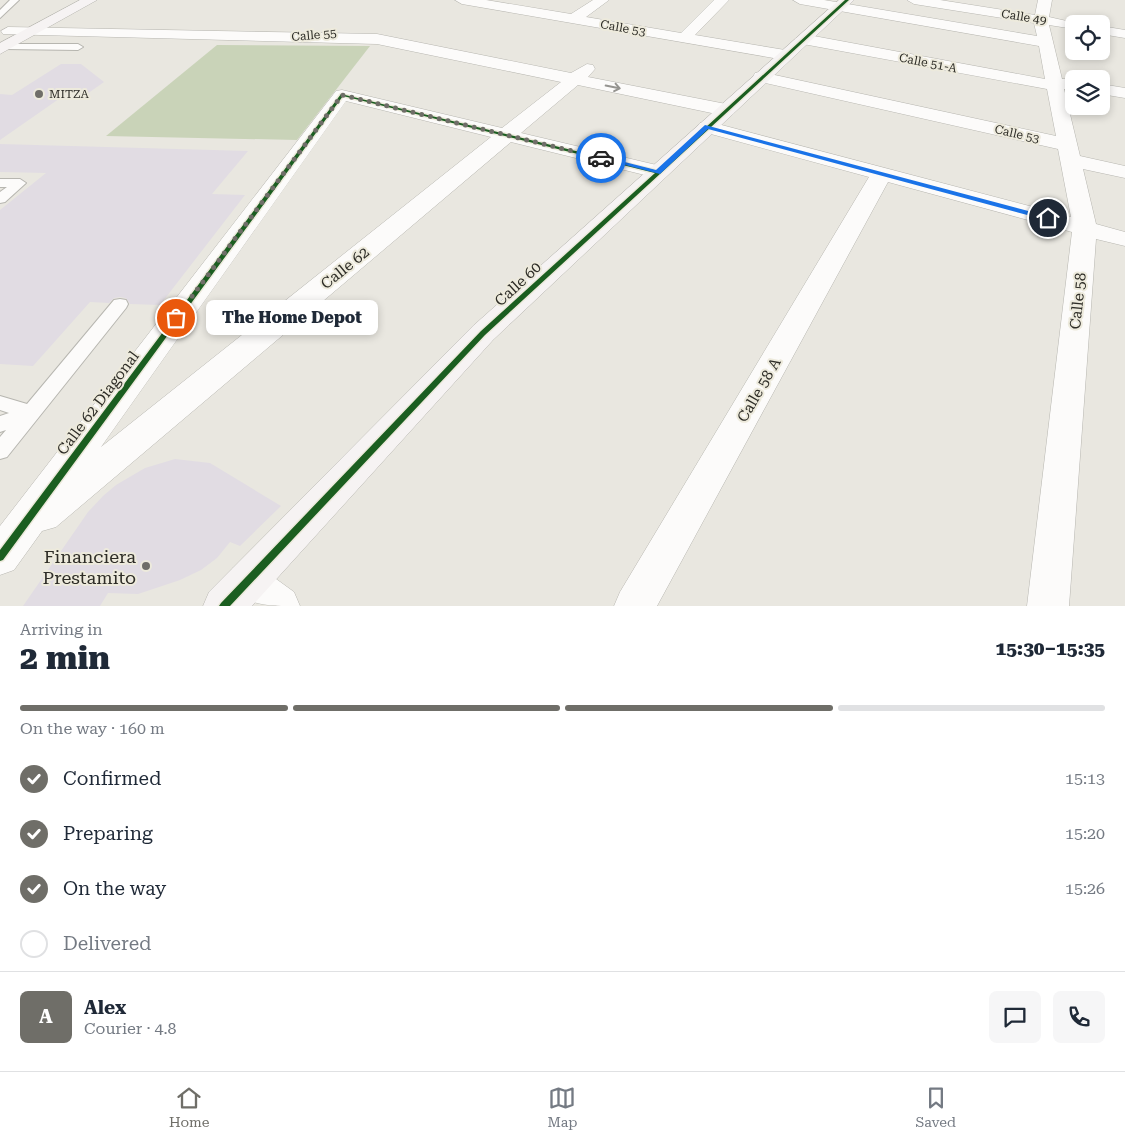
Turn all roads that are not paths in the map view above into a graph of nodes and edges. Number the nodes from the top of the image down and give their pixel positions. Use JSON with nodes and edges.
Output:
{"nodes":[{"id":1,"x":15,"y":0,"type":"edge"},
{"id":2,"x":68,"y":0,"type":"edge"},
{"id":3,"x":91,"y":0,"type":"edge"},
{"id":4,"x":462,"y":0,"type":"edge"},
{"id":5,"x":602,"y":0,"type":"edge"},
{"id":6,"x":722,"y":0,"type":"edge"},
{"id":7,"x":800,"y":0,"type":"edge"},
{"id":8,"x":914,"y":0,"type":"edge"},
{"id":9,"x":1045,"y":0,"type":"edge"},
{"id":10,"x":843,"y":3,"type":"edge"},
{"id":11,"x":0,"y":15,"type":"edge"},
{"id":12,"x":574,"y":19,"type":"junction"},
{"id":13,"x":1040,"y":20,"type":"junction"},
{"id":14,"x":1065,"y":24,"type":"edge"},
{"id":15,"x":31,"y":32,"type":"junction"},
{"id":16,"x":1110,"y":32,"type":"edge"},
{"id":17,"x":1125,"y":34,"type":"edge"},
{"id":18,"x":684,"y":38,"type":"junction"},
{"id":19,"x":5,"y":39,"type":"edge"},
{"id":20,"x":802,"y":39,"type":"junction"},
{"id":21,"x":1045,"y":42,"type":"junction"},
{"id":22,"x":82,"y":45,"type":"dead end"},
{"id":23,"x":785,"y":55,"type":"junction"},
{"id":24,"x":581,"y":74,"type":"junction"},
{"id":25,"x":761,"y":77,"type":"junction"},
{"id":26,"x":1054,"y":84,"type":"junction"},
{"id":27,"x":1065,"y":84,"type":"edge"},
{"id":28,"x":1110,"y":90,"type":"edge"},
{"id":29,"x":1125,"y":93,"type":"edge"},
{"id":30,"x":732,"y":104,"type":"junction"},
{"id":31,"x":707,"y":127,"type":"junction"},
{"id":32,"x":507,"y":135,"type":"junction"},
{"id":33,"x":1069,"y":152,"type":"junction"},
{"id":34,"x":658,"y":172,"type":"junction"},
{"id":35,"x":1125,"y":172,"type":"edge"},
{"id":36,"x":882,"y":173,"type":"junction"},
{"id":37,"x":0,"y":182,"type":"edge"},
{"id":38,"x":0,"y":199,"type":"edge"},
{"id":39,"x":1085,"y":228,"type":"junction"},
{"id":40,"x":1125,"y":239,"type":"edge"},
{"id":41,"x":120,"y":304,"type":"dead end"},
{"id":42,"x":0,"y":403,"type":"edge"},
{"id":43,"x":31,"y":413,"type":"junction"},
{"id":44,"x":0,"y":424,"type":"edge"},
{"id":45,"x":0,"y":451,"type":"edge"},
{"id":46,"x":5,"y":549,"type":"edge"},
{"id":47,"x":236,"y":594,"type":"edge"},
{"id":48,"x":279,"y":606,"type":"edge"},
{"id":49,"x":635,"y":606,"type":"edge"},
{"id":50,"x":1048,"y":606,"type":"edge"}],
"edges":[{"from":1,"to":11,"type":"lane"},
{"from":2,"to":19,"type":"street"},
{"from":3,"to":15,"type":"street"},
{"from":4,"to":12,"type":"street","name":"Calle 53"},
{"from":5,"to":12,"type":"street"},
{"from":6,"to":18,"type":"street"},
{"from":7,"to":10,"type":"street"},
{"from":8,"to":13,"type":"street","name":"Calle 49"},
{"from":9,"to":13,"type":"street","name":"Calle 58"},
{"from":10,"to":20,"type":"street","name":"Calle 60"},
{"from":10,"to":21,"type":"street"},
{"from":12,"to":18,"type":"street","name":"Calle 53"},
{"from":13,"to":14,"type":"street","name":"Calle 49"},
{"from":13,"to":21,"type":"street","name":"Calle 58"},
{"from":15,"to":19,"type":"street"},
{"from":15,"to":24,"type":"street","name":"Calle 55"},
{"from":16,"to":17,"type":"street"},
{"from":18,"to":23,"type":"street","name":"Calle 53"},
{"from":19,"to":22,"type":"lane"},
{"from":20,"to":23,"type":"street","name":"Calle 60"},
{"from":20,"to":26,"type":"street","name":"Calle 51-A"},
{"from":21,"to":26,"type":"street","name":"Calle 58"},
{"from":23,"to":25,"type":"street","name":"Calle 60"},
{"from":24,"to":30,"type":"street","name":"Calle 55"},
{"from":24,"to":32,"type":"street","name":"Calle 62"},
{"from":25,"to":30,"type":"street","name":"Calle 60"},
{"from":25,"to":33,"type":"street","name":"Calle 53"},
{"from":26,"to":27,"type":"street","name":"Calle 51-A"},
{"from":26,"to":33,"type":"street","name":"Calle 58"},
{"from":28,"to":29,"type":"street"},
{"from":30,"to":31,"type":"street","name":"Calle 60"},
{"from":31,"to":34,"type":"street","name":"Calle 60"},
{"from":31,"to":36,"type":"street"},
{"from":32,"to":34,"type":"street"},
{"from":32,"to":46,"type":"street","name":"Calle 62"},
{"from":32,"to":46,"type":"street","name":"Calle 62 Diagonal"},
{"from":33,"to":35,"type":"street","name":"Calle 53"},
{"from":33,"to":39,"type":"street","name":"Calle 58"},
{"from":34,"to":47,"type":"street","name":"Calle 60"},
{"from":36,"to":39,"type":"street"},
{"from":36,"to":49,"type":"street","name":"Calle 58 A"},
{"from":37,"to":38,"type":"lane"},
{"from":39,"to":40,"type":"street"},
{"from":39,"to":50,"type":"street","name":"Calle 58"},
{"from":41,"to":43,"type":"lane"},
{"from":42,"to":43,"type":"lane"},
{"from":43,"to":44,"type":"lane"},
{"from":43,"to":45,"type":"lane"},
{"from":47,"to":48,"type":"street"}]}
